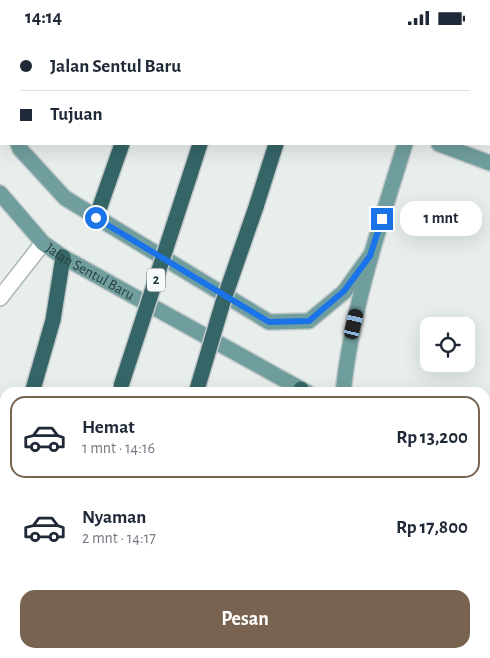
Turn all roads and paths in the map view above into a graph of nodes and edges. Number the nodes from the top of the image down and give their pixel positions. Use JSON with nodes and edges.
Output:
{"nodes":[{"id":1,"x":18,"y":145,"type":"edge"},
{"id":2,"x":122,"y":145,"type":"edge"},
{"id":3,"x":200,"y":145,"type":"edge"},
{"id":4,"x":276,"y":145,"type":"edge"},
{"id":5,"x":405,"y":145,"type":"edge"},
{"id":6,"x":441,"y":145,"type":"edge"},
{"id":7,"x":490,"y":163,"type":"edge"},
{"id":8,"x":0,"y":193,"type":"edge"},
{"id":9,"x":96,"y":218,"type":"junction"},
{"id":10,"x":43,"y":243,"type":"junction"},
{"id":11,"x":370,"y":256,"type":"junction"},
{"id":12,"x":63,"y":257,"type":"junction"},
{"id":13,"x":0,"y":298,"type":"edge"},
{"id":14,"x":34,"y":387,"type":"edge"},
{"id":15,"x":121,"y":387,"type":"edge"},
{"id":16,"x":198,"y":387,"type":"edge"},
{"id":17,"x":296,"y":387,"type":"edge"},
{"id":18,"x":344,"y":387,"type":"edge"}],
"edges":[{"from":1,"to":9,"type":"main road"},
{"from":2,"to":9,"type":"highway"},
{"from":3,"to":15,"type":"highway","number":"2","bridge":true},
{"from":4,"to":16,"type":"highway","bridge":true},
{"from":5,"to":11,"type":"main road"},
{"from":6,"to":7,"type":"main road"},
{"from":8,"to":10,"type":"main road","name":"Jalan Sentul Baru"},
{"from":9,"to":11,"type":"main road"},
{"from":10,"to":12,"type":"main road","name":"Jalan Sentul Baru"},
{"from":10,"to":13,"type":"street"},
{"from":11,"to":18,"type":"main road"},
{"from":12,"to":14,"type":"highway"},
{"from":12,"to":17,"type":"main road","name":"Jalan Sentul Baru"}]}
